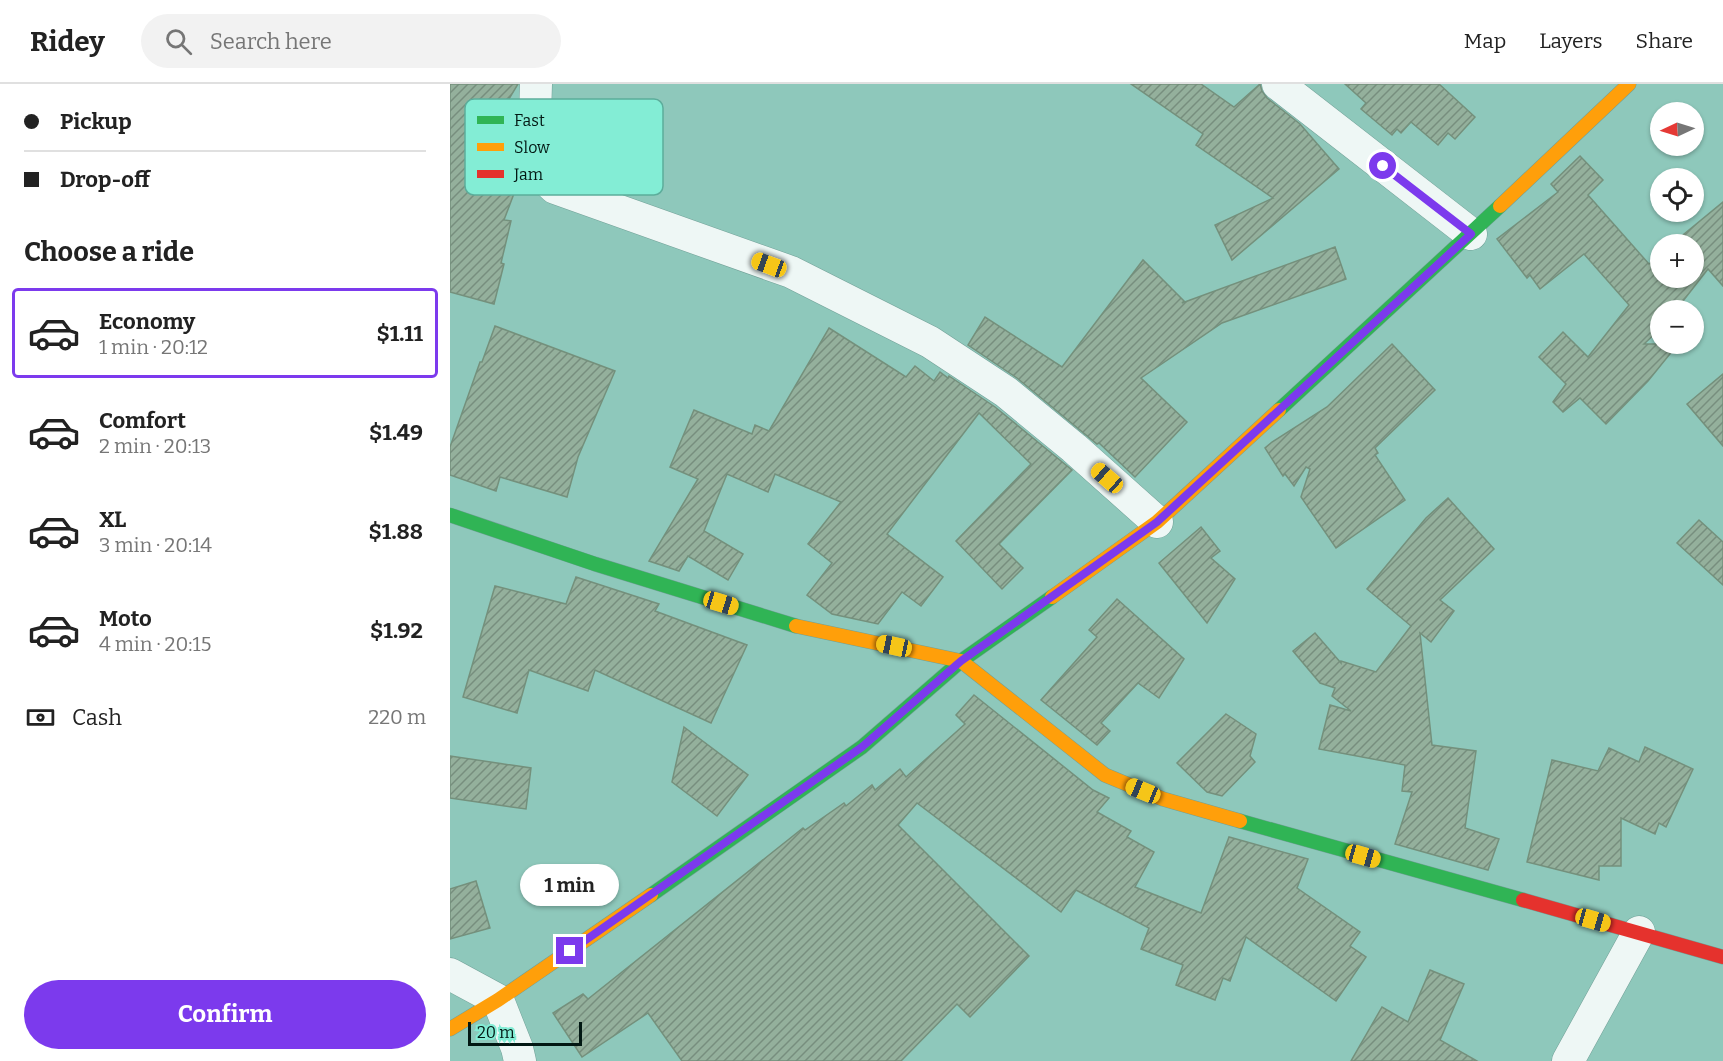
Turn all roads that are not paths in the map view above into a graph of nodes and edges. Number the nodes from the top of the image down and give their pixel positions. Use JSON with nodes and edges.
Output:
{"nodes":[{"id":1,"x":536,"y":84,"type":"edge"},
{"id":2,"x":1278,"y":84,"type":"edge"},
{"id":3,"x":1629,"y":84,"type":"edge"},
{"id":4,"x":536,"y":99,"type":"edge"},
{"id":5,"x":575,"y":195,"type":"edge"},
{"id":6,"x":1471,"y":234,"type":"junction"},
{"id":7,"x":450,"y":515,"type":"edge"},
{"id":8,"x":1157,"y":522,"type":"junction"},
{"id":9,"x":961,"y":661,"type":"junction"},
{"id":10,"x":1639,"y":932,"type":"junction"},
{"id":11,"x":1723,"y":957,"type":"edge"},
{"id":12,"x":450,"y":974,"type":"edge"},
{"id":13,"x":498,"y":1000,"type":"junction"},
{"id":14,"x":450,"y":1029,"type":"edge"},
{"id":15,"x":527,"y":1057,"type":"edge"},
{"id":16,"x":1568,"y":1061,"type":"edge"}],
"edges":[{"from":1,"to":4,"type":"street"},
{"from":2,"to":6,"type":"street"},
{"from":3,"to":6,"type":"street"},
{"from":5,"to":8,"type":"street"},
{"from":6,"to":8,"type":"street"},
{"from":7,"to":9,"type":"street"},
{"from":8,"to":9,"type":"street"},
{"from":9,"to":10,"type":"street"},
{"from":9,"to":13,"type":"street"},
{"from":10,"to":11,"type":"street"},
{"from":10,"to":16,"type":"street"},
{"from":12,"to":13,"type":"street"},
{"from":13,"to":14,"type":"street"},
{"from":13,"to":15,"type":"street"}]}
